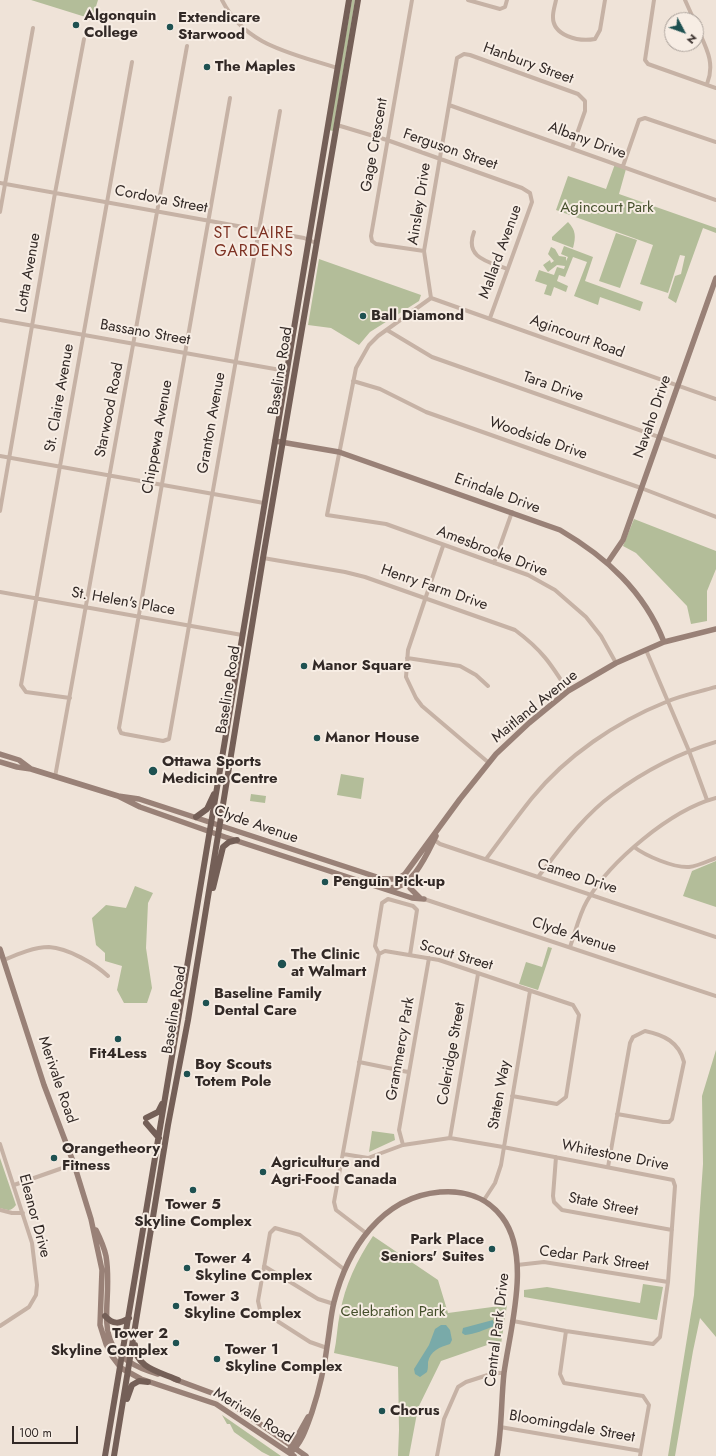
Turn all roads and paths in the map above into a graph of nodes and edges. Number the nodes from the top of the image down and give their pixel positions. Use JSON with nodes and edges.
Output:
{"nodes":[{"id":1,"x":222,"y":0,"type":"edge"},
{"id":2,"x":349,"y":0,"type":"edge"},
{"id":3,"x":358,"y":0,"type":"edge"},
{"id":4,"x":412,"y":0,"type":"edge"},
{"id":5,"x":468,"y":0,"type":"edge"},
{"id":6,"x":507,"y":0,"type":"edge"},
{"id":7,"x":556,"y":0,"type":"edge"},
{"id":8,"x":605,"y":0,"type":"edge"},
{"id":9,"x":654,"y":0,"type":"edge"},
{"id":10,"x":685,"y":0,"type":"edge"},
{"id":11,"x":690,"y":12,"type":"edge"},
{"id":12,"x":33,"y":28,"type":"dead end"},
{"id":13,"x":84,"y":39,"type":"dead end"},
{"id":14,"x":704,"y":43,"type":"edge"},
{"id":15,"x":187,"y":46,"type":"dead end"},
{"id":16,"x":460,"y":55,"type":"joint"},
{"id":17,"x":132,"y":62,"type":"dead end"},
{"id":18,"x":337,"y":68,"type":"junction"},
{"id":19,"x":707,"y":84,"type":"junction"},
{"id":20,"x":716,"y":88,"type":"edge"},
{"id":21,"x":230,"y":98,"type":"dead end"},
{"id":22,"x":449,"y":105,"type":"junction"},
{"id":23,"x":280,"y":111,"type":"dead end"},
{"id":24,"x":337,"y":125,"type":"junction"},
{"id":25,"x":387,"y":140,"type":"junction"},
{"id":26,"x":716,"y":142,"type":"edge"},
{"id":27,"x":572,"y":148,"type":"junction"},
{"id":28,"x":439,"y":159,"type":"junction"},
{"id":29,"x":622,"y":166,"type":"junction"},
{"id":30,"x":2,"y":183,"type":"edge"},
{"id":31,"x":55,"y":193,"type":"junction"},
{"id":32,"x":530,"y":193,"type":"joint"},
{"id":33,"x":716,"y":200,"type":"edge"},
{"id":34,"x":106,"y":202,"type":"junction"},
{"id":35,"x":0,"y":212,"type":"edge"},
{"id":36,"x":157,"y":212,"type":"junction"},
{"id":37,"x":208,"y":221,"type":"junction"},
{"id":38,"x":258,"y":230,"type":"junction"},
{"id":39,"x":474,"y":232,"type":"dead end"},
{"id":40,"x":307,"y":239,"type":"junction"},
{"id":41,"x":316,"y":243,"type":"junction"},
{"id":42,"x":424,"y":251,"type":"junction"},
{"id":43,"x":507,"y":269,"type":"junction"},
{"id":44,"x":716,"y":278,"type":"edge"},
{"id":45,"x":431,"y":298,"type":"junction"},
{"id":46,"x":490,"y":318,"type":"junction"},
{"id":47,"x":0,"y":320,"type":"edge"},
{"id":48,"x":32,"y":325,"type":"junction"},
{"id":49,"x":387,"y":330,"type":"junction"},
{"id":50,"x":84,"y":334,"type":"junction"},
{"id":51,"x":135,"y":344,"type":"junction"},
{"id":52,"x":185,"y":352,"type":"junction"},
{"id":53,"x":235,"y":362,"type":"junction"},
{"id":54,"x":286,"y":371,"type":"junction"},
{"id":55,"x":353,"y":381,"type":"junction"},
{"id":56,"x":677,"y":385,"type":"junction"},
{"id":57,"x":716,"y":399,"type":"edge"},
{"id":58,"x":659,"y":437,"type":"junction"},
{"id":59,"x":274,"y":441,"type":"junction"},
{"id":60,"x":282,"y":443,"type":"junction"},
{"id":61,"x":339,"y":452,"type":"junction"},
{"id":62,"x":0,"y":456,"type":"edge"},
{"id":63,"x":716,"y":457,"type":"edge"},
{"id":64,"x":9,"y":458,"type":"junction"},
{"id":65,"x":59,"y":466,"type":"junction"},
{"id":66,"x":110,"y":476,"type":"junction"},
{"id":67,"x":162,"y":484,"type":"junction"},
{"id":68,"x":642,"y":488,"type":"junction"},
{"id":69,"x":212,"y":493,"type":"junction"},
{"id":70,"x":264,"y":503,"type":"junction"},
{"id":71,"x":0,"y":511,"type":"edge"},
{"id":72,"x":512,"y":512,"type":"junction"},
{"id":73,"x":716,"y":517,"type":"edge"},
{"id":74,"x":443,"y":546,"type":"junction"},
{"id":75,"x":263,"y":558,"type":"junction"},
{"id":76,"x":608,"y":562,"type":"junction"},
{"id":77,"x":494,"y":563,"type":"junction"},
{"id":78,"x":0,"y":592,"type":"edge"},
{"id":79,"x":36,"y":598,"type":"junction"},
{"id":80,"x":426,"y":598,"type":"junction"},
{"id":81,"x":87,"y":607,"type":"junction"},
{"id":82,"x":138,"y":617,"type":"junction"},
{"id":83,"x":189,"y":626,"type":"junction"},
{"id":84,"x":716,"y":630,"type":"edge"},
{"id":85,"x":242,"y":635,"type":"junction"},
{"id":86,"x":664,"y":642,"type":"junction"},
{"id":87,"x":646,"y":650,"type":"junction"},
{"id":88,"x":407,"y":658,"type":"junction"},
{"id":89,"x":616,"y":663,"type":"junction"},
{"id":90,"x":235,"y":680,"type":"junction"},
{"id":91,"x":243,"y":682,"type":"junction"},
{"id":92,"x":488,"y":686,"type":"dead end"},
{"id":93,"x":716,"y":687,"type":"edge"},
{"id":94,"x":568,"y":691,"type":"junction"},
{"id":95,"x":70,"y":698,"type":"junction"},
{"id":96,"x":667,"y":701,"type":"junction"},
{"id":97,"x":169,"y":739,"type":"joint"},
{"id":98,"x":716,"y":742,"type":"edge"},
{"id":99,"x":689,"y":751,"type":"junction"},
{"id":100,"x":0,"y":754,"type":"edge"},
{"id":101,"x":0,"y":762,"type":"edge"},
{"id":102,"x":489,"y":763,"type":"junction"},
{"id":103,"x":31,"y":769,"type":"junction"},
{"id":104,"x":55,"y":777,"type":"junction"},
{"id":105,"x":217,"y":787,"type":"junction"},
{"id":106,"x":118,"y":796,"type":"junction"},
{"id":107,"x":716,"y":798,"type":"edge"},
{"id":108,"x":707,"y":800,"type":"junction"},
{"id":109,"x":196,"y":817,"type":"junction"},
{"id":110,"x":212,"y":823,"type":"junction"},
{"id":111,"x":220,"y":826,"type":"junction"},
{"id":112,"x":210,"y":832,"type":"junction"},
{"id":113,"x":218,"y":834,"type":"junction"},
{"id":114,"x":432,"y":839,"type":"junction"},
{"id":115,"x":237,"y":840,"type":"junction"},
{"id":116,"x":634,"y":848,"type":"junction"},
{"id":117,"x":716,"y":858,"type":"edge"},
{"id":118,"x":486,"y":859,"type":"junction"},
{"id":119,"x":342,"y":866,"type":"junction"},
{"id":120,"x":336,"y":872,"type":"junction"},
{"id":121,"x":411,"y":877,"type":"junction"},
{"id":122,"x":538,"y":877,"type":"junction"},
{"id":123,"x":387,"y":880,"type":"joint"},
{"id":124,"x":384,"y":888,"type":"junction"},
{"id":125,"x":592,"y":894,"type":"junction"},
{"id":126,"x":424,"y":899,"type":"junction"},
{"id":127,"x":206,"y":906,"type":"junction"},
{"id":128,"x":716,"y":936,"type":"edge"},
{"id":129,"x":570,"y":947,"type":"junction"},
{"id":130,"x":0,"y":949,"type":"edge"},
{"id":131,"x":379,"y":954,"type":"junction"},
{"id":132,"x":410,"y":955,"type":"junction"},
{"id":133,"x":429,"y":958,"type":"junction"},
{"id":134,"x":4,"y":960,"type":"junction"},
{"id":135,"x":478,"y":974,"type":"junction"},
{"id":136,"x":108,"y":976,"type":"dead end"},
{"id":137,"x":530,"y":991,"type":"junction"},
{"id":138,"x":716,"y":996,"type":"edge"},
{"id":139,"x":178,"y":1026,"type":"junction"},
{"id":140,"x":187,"y":1027,"type":"junction"},
{"id":141,"x":359,"y":1062,"type":"junction"},
{"id":142,"x":408,"y":1072,"type":"junction"},
{"id":143,"x":166,"y":1091,"type":"junction"},
{"id":144,"x":512,"y":1096,"type":"junction"},
{"id":145,"x":617,"y":1114,"type":"junction"},
{"id":146,"x":161,"y":1123,"type":"junction"},
{"id":147,"x":168,"y":1124,"type":"junction"},
{"id":148,"x":159,"y":1138,"type":"junction"},
{"id":149,"x":450,"y":1138,"type":"junction"},
{"id":150,"x":403,"y":1145,"type":"junction"},
{"id":151,"x":0,"y":1146,"type":"edge"},
{"id":152,"x":503,"y":1147,"type":"junction"},
{"id":153,"x":343,"y":1154,"type":"junction"},
{"id":154,"x":556,"y":1157,"type":"junction"},
{"id":155,"x":74,"y":1164,"type":"junction"},
{"id":156,"x":608,"y":1167,"type":"junction"},
{"id":157,"x":14,"y":1185,"type":"junction"},
{"id":158,"x":150,"y":1189,"type":"junction"},
{"id":159,"x":158,"y":1190,"type":"junction"},
{"id":160,"x":484,"y":1200,"type":"junction"},
{"id":161,"x":0,"y":1210,"type":"edge"},
{"id":162,"x":23,"y":1213,"type":"junction"},
{"id":163,"x":91,"y":1219,"type":"junction"},
{"id":164,"x":672,"y":1230,"type":"junction"},
{"id":165,"x":366,"y":1233,"type":"junction"},
{"id":166,"x":142,"y":1240,"type":"junction"},
{"id":167,"x":150,"y":1241,"type":"junction"},
{"id":168,"x":517,"y":1264,"type":"junction"},
{"id":169,"x":264,"y":1266,"type":"junction"},
{"id":170,"x":345,"y":1270,"type":"junction"},
{"id":171,"x":668,"y":1282,"type":"junction"},
{"id":172,"x":334,"y":1304,"type":"junction"},
{"id":173,"x":105,"y":1316,"type":"junction"},
{"id":174,"x":129,"y":1318,"type":"junction"},
{"id":175,"x":513,"y":1321,"type":"junction"},
{"id":176,"x":136,"y":1325,"type":"junction"},
{"id":177,"x":0,"y":1326,"type":"edge"},
{"id":178,"x":566,"y":1331,"type":"junction"},
{"id":179,"x":327,"y":1348,"type":"junction"},
{"id":180,"x":123,"y":1357,"type":"junction"},
{"id":181,"x":129,"y":1362,"type":"junction"},
{"id":182,"x":121,"y":1368,"type":"junction"},
{"id":183,"x":128,"y":1372,"type":"junction"},
{"id":184,"x":504,"y":1373,"type":"junction"},
{"id":185,"x":178,"y":1380,"type":"junction"},
{"id":186,"x":148,"y":1382,"type":"junction"},
{"id":187,"x":120,"y":1419,"type":"junction"},
{"id":188,"x":500,"y":1427,"type":"junction"},
{"id":189,"x":293,"y":1447,"type":"junction"},
{"id":190,"x":640,"y":1454,"type":"edge"},
{"id":191,"x":292,"y":1455,"type":"edge"},
{"id":192,"x":105,"y":1456,"type":"edge"},
{"id":193,"x":114,"y":1456,"type":"edge"},
{"id":194,"x":306,"y":1456,"type":"edge"},
{"id":195,"x":437,"y":1456,"type":"edge"},
{"id":196,"x":497,"y":1456,"type":"edge"}],
"edges":[{"from":1,"to":18,"type":"street"},
{"from":2,"to":18,"type":"main road","name":"Baseline Road"},
{"from":3,"to":24,"type":"main road","name":"Baseline Road"},
{"from":4,"to":25,"type":"street","name":"Gage Crescent"},
{"from":5,"to":6,"type":"street"},
{"from":7,"to":8,"type":"street"},
{"from":9,"to":19,"type":"street"},
{"from":10,"to":11,"type":"street"},
{"from":12,"to":30,"type":"street"},
{"from":13,"to":31,"type":"street","name":"Lotta Avenue"},
{"from":14,"to":19,"type":"street"},
{"from":15,"to":36,"type":"street","name":"Starwood Road"},
{"from":16,"to":22,"type":"street","name":"Ainsley Drive"},
{"from":16,"to":27,"type":"street","name":"Hanbury Street"},
{"from":17,"to":34,"type":"street","name":"St. Claire Avenue"},
{"from":18,"to":40,"type":"main road","name":"Baseline Road"},
{"from":19,"to":20,"type":"street"},
{"from":21,"to":37,"type":"street","name":"Chippewa Avenue"},
{"from":22,"to":27,"type":"street","name":"Albany Drive"},
{"from":22,"to":28,"type":"street","name":"Ainsley Drive"},
{"from":23,"to":38,"type":"street","name":"Granton Avenue"},
{"from":24,"to":25,"type":"street","name":"Ferguson Street"},
{"from":24,"to":41,"type":"main road","name":"Baseline Road"},
{"from":25,"to":28,"type":"street","name":"Ferguson Street"},
{"from":25,"to":42,"type":"street","name":"Gage Crescent"},
{"from":26,"to":29,"type":"street"},
{"from":27,"to":29,"type":"street","name":"Albany Drive"},
{"from":28,"to":32,"type":"street","name":"Ferguson Street"},
{"from":28,"to":42,"type":"street","name":"Ainsley Drive"},
{"from":29,"to":33,"type":"street","name":"Albany Drive"},
{"from":30,"to":31,"type":"street","name":"Cordova Street"},
{"from":30,"to":35,"type":"street"},
{"from":31,"to":34,"type":"street","name":"Cordova Street"},
{"from":31,"to":48,"type":"street","name":"Lotta Avenue"},
{"from":32,"to":43,"type":"street","name":"Mallard Avenue"},
{"from":34,"to":36,"type":"street","name":"Cordova Street"},
{"from":34,"to":50,"type":"street","name":"St. Claire Avenue"},
{"from":36,"to":37,"type":"street","name":"Cordova Street"},
{"from":36,"to":51,"type":"street","name":"Starwood Road"},
{"from":37,"to":38,"type":"street","name":"Cordova Street"},
{"from":37,"to":52,"type":"street","name":"Chippewa Avenue"},
{"from":38,"to":40,"type":"street","name":"Cordova Street"},
{"from":38,"to":53,"type":"street","name":"Granton Avenue"},
{"from":39,"to":43,"type":"street"},
{"from":40,"to":41,"type":"street","name":"Cordova Street"},
{"from":40,"to":54,"type":"main road","name":"Baseline Road"},
{"from":41,"to":60,"type":"main road","name":"Baseline Road"},
{"from":42,"to":45,"type":"street","name":"Ainsley Drive"},
{"from":43,"to":46,"type":"street","name":"Mallard Avenue"},
{"from":44,"to":56,"type":"main road","name":"Navaho Drive"},
{"from":45,"to":46,"type":"street","name":"Agincourt Road"},
{"from":45,"to":49,"type":"street"},
{"from":46,"to":56,"type":"street","name":"Agincourt Road"},
{"from":47,"to":48,"type":"street","name":"Bassano Street"},
{"from":48,"to":50,"type":"street","name":"Bassano Street"},
{"from":48,"to":64,"type":"street","name":"Lotta Avenue"},
{"from":49,"to":55,"type":"street"},
{"from":49,"to":58,"type":"street","name":"Tara Drive"},
{"from":50,"to":51,"type":"street","name":"Bassano Street"},
{"from":50,"to":65,"type":"street","name":"St. Claire Avenue"},
{"from":51,"to":52,"type":"street","name":"Bassano Street"},
{"from":51,"to":66,"type":"street","name":"Starwood Road"},
{"from":52,"to":53,"type":"street","name":"Bassano Street"},
{"from":52,"to":67,"type":"street","name":"Chippewa Avenue"},
{"from":53,"to":54,"type":"street","name":"Bassano Street"},
{"from":53,"to":69,"type":"street","name":"Granton Avenue"},
{"from":54,"to":59,"type":"main road","name":"Baseline Road"},
{"from":55,"to":61,"type":"street"},
{"from":55,"to":68,"type":"street","name":"Woodside Drive"},
{"from":56,"to":57,"type":"street","name":"Agincourt Road"},
{"from":56,"to":58,"type":"main road","name":"Navaho Drive"},
{"from":58,"to":63,"type":"street","name":"Tara Drive"},
{"from":58,"to":68,"type":"main road","name":"Navaho Drive"},
{"from":59,"to":60,"type":"main road","name":"Erindale Drive"},
{"from":59,"to":70,"type":"main road","name":"Baseline Road"},
{"from":60,"to":61,"type":"main road","name":"Erindale Drive"},
{"from":60,"to":75,"type":"main road","name":"Baseline Road"},
{"from":61,"to":72,"type":"main road","name":"Erindale Drive"},
{"from":61,"to":74,"type":"street","name":"Amesbrooke Drive"},
{"from":62,"to":64,"type":"street"},
{"from":64,"to":65,"type":"street"},
{"from":64,"to":71,"type":"street","name":"Lotta Avenue"},
{"from":65,"to":66,"type":"street"},
{"from":65,"to":79,"type":"street","name":"St. Claire Avenue"},
{"from":66,"to":67,"type":"street"},
{"from":66,"to":81,"type":"street","name":"Starwood Road"},
{"from":67,"to":69,"type":"street"},
{"from":67,"to":82,"type":"street","name":"Chippewa Avenue"},
{"from":68,"to":73,"type":"street","name":"Woodside Drive"},
{"from":68,"to":76,"type":"main road","name":"Navaho Drive"},
{"from":69,"to":70,"type":"street"},
{"from":69,"to":83,"type":"street","name":"Granton Avenue"},
{"from":70,"to":85,"type":"main road","name":"Baseline Road"},
{"from":72,"to":76,"type":"main road","name":"Erindale Drive"},
{"from":72,"to":77,"type":"street"},
{"from":74,"to":77,"type":"street","name":"Amesbrooke Drive"},
{"from":74,"to":80,"type":"street"},
{"from":75,"to":80,"type":"street","name":"Henry Farm Drive"},
{"from":75,"to":91,"type":"main road","name":"Baseline Road"},
{"from":76,"to":86,"type":"main road","name":"Erindale Drive"},
{"from":77,"to":89,"type":"street","name":"Amesbrooke Drive"},
{"from":78,"to":79,"type":"street","name":"St. Helen's Place"},
{"from":79,"to":81,"type":"street","name":"St. Helen's Place"},
{"from":79,"to":95,"type":"street","name":"St. Claire Avenue"},
{"from":80,"to":88,"type":"street"},
{"from":80,"to":94,"type":"street","name":"Henry Farm Drive"},
{"from":81,"to":82,"type":"street","name":"St. Helen's Place"},
{"from":81,"to":95,"type":"street","name":"Starwood Road"},
{"from":82,"to":83,"type":"street","name":"St. Helen's Place"},
{"from":82,"to":97,"type":"street","name":"Chippewa Avenue"},
{"from":83,"to":85,"type":"street","name":"St. Helen's Place"},
{"from":83,"to":97,"type":"street","name":"Granton Avenue"},
{"from":84,"to":86,"type":"main road","name":"Maitland Avenue"},
{"from":85,"to":90,"type":"main road","name":"Baseline Road"},
{"from":86,"to":87,"type":"main road","name":"Maitland Avenue"},
{"from":87,"to":89,"type":"main road","name":"Maitland Avenue"},
{"from":87,"to":96,"type":"street"},
{"from":88,"to":92,"type":"street"},
{"from":88,"to":102,"type":"street"},
{"from":89,"to":94,"type":"main road","name":"Maitland Avenue"},
{"from":90,"to":91,"type":"main road"},
{"from":90,"to":105,"type":"main road","name":"Baseline Road"},
{"from":91,"to":111,"type":"main road","name":"Baseline Road"},
{"from":93,"to":96,"type":"street"},
{"from":94,"to":102,"type":"main road","name":"Maitland Avenue"},
{"from":95,"to":104,"type":"street","name":"Starwood Road"},
{"from":96,"to":99,"type":"street"},
{"from":96,"to":118,"type":"street"},
{"from":98,"to":99,"type":"street"},
{"from":99,"to":108,"type":"street"},
{"from":99,"to":122,"type":"street"},
{"from":100,"to":103,"type":"main road","name":"Clyde Avenue"},
{"from":101,"to":103,"type":"main road","name":"Clyde Avenue"},
{"from":102,"to":114,"type":"main road","name":"Maitland Avenue"},
{"from":103,"to":104,"type":"main road","name":"Clyde Avenue"},
{"from":104,"to":106,"type":"main road","name":"Clyde Avenue"},
{"from":105,"to":109,"type":"main road"},
{"from":105,"to":110,"type":"main road","name":"Baseline Road"},
{"from":106,"to":109,"type":"main road","name":"Clyde Avenue"},
{"from":106,"to":112,"type":"main road","name":"Clyde Avenue"},
{"from":107,"to":108,"type":"street"},
{"from":108,"to":116,"type":"street"},
{"from":109,"to":110,"type":"main road","name":"Clyde Avenue"},
{"from":110,"to":111,"type":"main road","name":"Clyde Avenue"},
{"from":110,"to":112,"type":"main road","name":"Baseline Road"},
{"from":111,"to":113,"type":"main road","name":"Baseline Road"},
{"from":111,"to":119,"type":"main road","name":"Clyde Avenue"},
{"from":112,"to":113,"type":"main road","name":"Clyde Avenue"},
{"from":112,"to":139,"type":"main road","name":"Baseline Road"},
{"from":113,"to":115,"type":"main road","name":"Clyde Avenue"},
{"from":113,"to":127,"type":"main road","name":"Baseline Road"},
{"from":114,"to":118,"type":"street","name":"Cameo Drive"},
{"from":114,"to":121,"type":"main road","name":"Maitland Avenue"},
{"from":114,"to":123,"type":"main road","name":"Maitland Avenue"},
{"from":115,"to":120,"type":"main road","name":"Clyde Avenue"},
{"from":115,"to":127,"type":"main road"},
{"from":116,"to":117,"type":"street"},
{"from":116,"to":125,"type":"street"},
{"from":118,"to":122,"type":"street","name":"Cameo Drive"},
{"from":119,"to":120,"type":"main road"},
{"from":119,"to":123,"type":"main road","name":"Clyde Avenue"},
{"from":120,"to":124,"type":"main road","name":"Clyde Avenue"},
{"from":121,"to":124,"type":"main road","name":"Maitland Avenue"},
{"from":121,"to":126,"type":"main road"},
{"from":122,"to":125,"type":"street","name":"Cameo Drive"},
{"from":124,"to":126,"type":"main road","name":"Clyde Avenue"},
{"from":125,"to":128,"type":"street","name":"Cameo Drive"},
{"from":125,"to":129,"type":"street"},
{"from":126,"to":129,"type":"street","name":"Clyde Avenue"},
{"from":127,"to":140,"type":"main road","name":"Baseline Road"},
{"from":129,"to":138,"type":"street","name":"Clyde Avenue"},
{"from":130,"to":134,"type":"main road","name":"Merivale Road"},
{"from":131,"to":132,"type":"street","name":"Scout Street"},
{"from":131,"to":132,"type":"street"},
{"from":131,"to":141,"type":"street"},
{"from":132,"to":133,"type":"street","name":"Scout Street"},
{"from":133,"to":135,"type":"street","name":"Scout Street"},
{"from":133,"to":142,"type":"street","name":"Grammercy Park"},
{"from":134,"to":136,"type":"street"},
{"from":134,"to":155,"type":"main road","name":"Merivale Road"},
{"from":135,"to":137,"type":"street","name":"Scout Street"},
{"from":135,"to":149,"type":"street","name":"Coleridge Street"},
{"from":137,"to":144,"type":"street","name":"Staten Way"},
{"from":137,"to":144,"type":"street","name":"Scout Street"},
{"from":139,"to":140,"type":"main road"},
{"from":139,"to":143,"type":"main road","name":"Baseline Road"},
{"from":140,"to":147,"type":"main road","name":"Baseline Road"},
{"from":141,"to":142,"type":"street"},
{"from":141,"to":153,"type":"street"},
{"from":142,"to":150,"type":"street","name":"Grammercy Park"},
{"from":143,"to":146,"type":"main road","name":"Baseline Road"},
{"from":143,"to":148,"type":"main road"},
{"from":144,"to":152,"type":"street","name":"Staten Way"},
{"from":145,"to":145,"type":"street"},
{"from":145,"to":156,"type":"street"},
{"from":146,"to":147,"type":"main road"},
{"from":146,"to":148,"type":"main road","name":"Baseline Road"},
{"from":147,"to":159,"type":"main road","name":"Baseline Road"},
{"from":148,"to":158,"type":"main road","name":"Baseline Road"},
{"from":149,"to":150,"type":"street","name":"Whitestone Drive"},
{"from":149,"to":152,"type":"street","name":"Whitestone Drive"},
{"from":150,"to":153,"type":"street","name":"Whitestone Drive"},
{"from":151,"to":157,"type":"street","name":"Eleanor Drive"},
{"from":152,"to":154,"type":"street","name":"Whitestone Drive"},
{"from":152,"to":160,"type":"street","name":"Staten Way"},
{"from":153,"to":165,"type":"street"},
{"from":154,"to":156,"type":"street","name":"Whitestone Drive"},
{"from":154,"to":164,"type":"street","name":"State Street"},
{"from":155,"to":157,"type":"street"},
{"from":155,"to":163,"type":"main road","name":"Merivale Road"},
{"from":156,"to":164,"type":"street","name":"Whitestone Drive"},
{"from":157,"to":162,"type":"street","name":"Eleanor Drive"},
{"from":158,"to":159,"type":"main road"},
{"from":158,"to":166,"type":"main road","name":"Baseline Road"},
{"from":159,"to":167,"type":"main road","name":"Baseline Road"},
{"from":160,"to":165,"type":"main road","name":"Central Park Drive"},
{"from":160,"to":168,"type":"main road","name":"Central Park Drive"},
{"from":161,"to":162,"type":"street"},
{"from":162,"to":177,"type":"street","name":"Eleanor Drive"},
{"from":163,"to":173,"type":"main road","name":"Merivale Road"},
{"from":163,"to":182,"type":"main road","name":"Merivale Road"},
{"from":164,"to":171,"type":"street","name":"Whitestone Drive"},
{"from":165,"to":170,"type":"main road","name":"Central Park Drive"},
{"from":166,"to":167,"type":"main road"},
{"from":166,"to":174,"type":"main road","name":"Baseline Road"},
{"from":167,"to":176,"type":"main road","name":"Baseline Road"},
{"from":168,"to":171,"type":"street","name":"Cedar Park Street"},
{"from":168,"to":175,"type":"main road","name":"Central Park Drive"},
{"from":169,"to":170,"type":"street"},
{"from":169,"to":172,"type":"street"},
{"from":169,"to":179,"type":"street"},
{"from":170,"to":172,"type":"main road","name":"Central Park Drive"},
{"from":171,"to":178,"type":"street","name":"Whitestone Drive"},
{"from":172,"to":179,"type":"main road","name":"Central Park Drive"},
{"from":173,"to":174,"type":"main road"},
{"from":173,"to":180,"type":"main road","name":"Merivale Road"},
{"from":174,"to":180,"type":"main road","name":"Baseline Road"},
{"from":175,"to":178,"type":"street","name":"Whitestone Drive"},
{"from":175,"to":184,"type":"main road","name":"Central Park Drive"},
{"from":176,"to":181,"type":"main road","name":"Baseline Road"},
{"from":176,"to":185,"type":"main road"},
{"from":178,"to":190,"type":"street"},
{"from":179,"to":189,"type":"main road","name":"Central Park Drive"},
{"from":180,"to":181,"type":"main road","name":"Merivale Road"},
{"from":180,"to":182,"type":"main road","name":"Baseline Road"},
{"from":181,"to":183,"type":"main road","name":"Baseline Road"},
{"from":181,"to":185,"type":"main road","name":"Merivale Road"},
{"from":182,"to":183,"type":"main road","name":"Merivale Road"},
{"from":182,"to":192,"type":"main road","name":"Baseline Road"},
{"from":183,"to":186,"type":"main road","name":"Merivale Road"},
{"from":183,"to":187,"type":"main road","name":"Baseline Road"},
{"from":184,"to":188,"type":"main road","name":"Central Park Drive"},
{"from":184,"to":195,"type":"street"},
{"from":185,"to":189,"type":"main road","name":"Merivale Road"},
{"from":186,"to":187,"type":"main road"},
{"from":186,"to":191,"type":"main road","name":"Merivale Road"},
{"from":187,"to":193,"type":"main road","name":"Baseline Road"},
{"from":188,"to":190,"type":"street","name":"Bloomingdale Street"},
{"from":188,"to":196,"type":"main road","name":"Central Park Drive"},
{"from":189,"to":191,"type":"main road","name":"Central Park Drive"},
{"from":189,"to":194,"type":"main road","name":"Merivale Road"}]}
